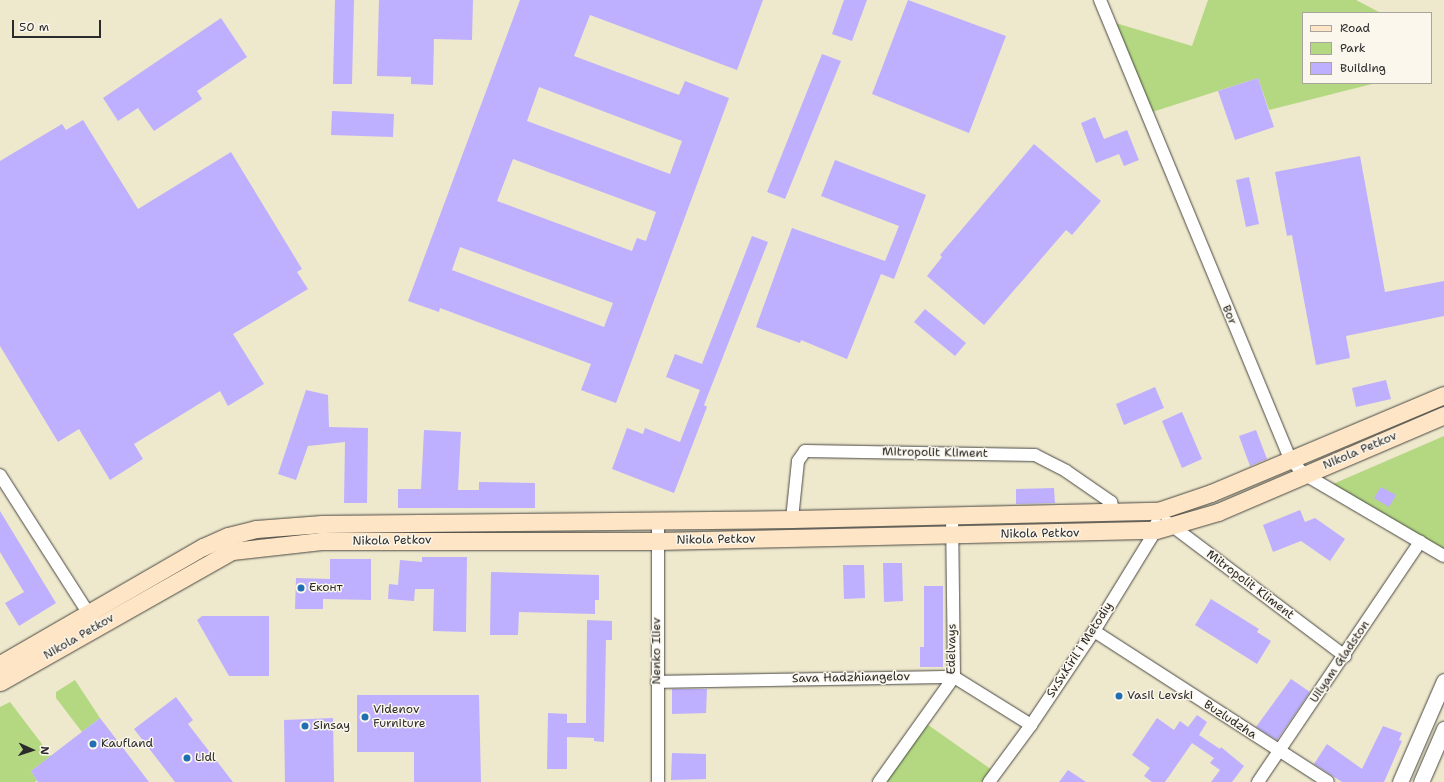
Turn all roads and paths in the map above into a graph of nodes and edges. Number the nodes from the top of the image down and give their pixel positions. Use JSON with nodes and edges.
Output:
{"nodes":[{"id":1,"x":1100,"y":0,"type":"edge"},
{"id":2,"x":1444,"y":395,"type":"edge"},
{"id":3,"x":1444,"y":415,"type":"edge"},
{"id":4,"x":1290,"y":459,"type":"junction"},
{"id":5,"x":1304,"y":474,"type":"junction"},
{"id":6,"x":0,"y":475,"type":"edge"},
{"id":7,"x":1158,"y":511,"type":"junction"},
{"id":8,"x":1114,"y":512,"type":"junction"},
{"id":9,"x":952,"y":516,"type":"junction"},
{"id":10,"x":792,"y":519,"type":"junction"},
{"id":11,"x":658,"y":520,"type":"junction"},
{"id":12,"x":1172,"y":527,"type":"junction"},
{"id":13,"x":1156,"y":530,"type":"junction"},
{"id":14,"x":952,"y":535,"type":"junction"},
{"id":15,"x":658,"y":541,"type":"junction"},
{"id":16,"x":1420,"y":542,"type":"junction"},
{"id":17,"x":1444,"y":556,"type":"edge"},
{"id":18,"x":89,"y":613,"type":"junction"},
{"id":19,"x":97,"y":628,"type":"junction"},
{"id":20,"x":1094,"y":631,"type":"junction"},
{"id":21,"x":1345,"y":656,"type":"junction"},
{"id":22,"x":0,"y":664,"type":"edge"},
{"id":23,"x":954,"y":677,"type":"junction"},
{"id":24,"x":1,"y":679,"type":"edge"},
{"id":25,"x":1444,"y":681,"type":"edge"},
{"id":26,"x":657,"y":682,"type":"junction"},
{"id":27,"x":1031,"y":725,"type":"junction"},
{"id":28,"x":1444,"y":729,"type":"edge"},
{"id":29,"x":1279,"y":752,"type":"junction"},
{"id":30,"x":658,"y":782,"type":"edge"},
{"id":31,"x":879,"y":782,"type":"edge"},
{"id":32,"x":989,"y":782,"type":"edge"},
{"id":33,"x":1258,"y":782,"type":"edge"},
{"id":34,"x":1328,"y":782,"type":"edge"},
{"id":35,"x":1400,"y":782,"type":"edge"},
{"id":36,"x":1421,"y":782,"type":"edge"}],
"edges":[{"from":1,"to":4,"type":"street","name":"Bor"},
{"from":2,"to":4,"type":"main road","name":"Nikola Petkov"},
{"from":3,"to":5,"type":"main road","name":"Nikola Petkov"},
{"from":4,"to":5,"type":"street","name":"Bor"},
{"from":4,"to":7,"type":"main road","name":"Nikola Petkov"},
{"from":5,"to":12,"type":"main road","name":"Nikola Petkov"},
{"from":5,"to":16,"type":"street","name":"Bor"},
{"from":6,"to":18,"type":"street"},
{"from":7,"to":8,"type":"main road","name":"Nikola Petkov"},
{"from":7,"to":12,"type":"street","name":"Mitropolit Kliment"},
{"from":7,"to":13,"type":"street","name":"Sv.Sv.Kiril i Metodiy"},
{"from":8,"to":9,"type":"main road","name":"Nikola Petkov"},
{"from":8,"to":10,"type":"street","name":"Mitropolit Kliment"},
{"from":9,"to":10,"type":"main road","name":"Nikola Petkov"},
{"from":9,"to":14,"type":"street","name":"Edelvays"},
{"from":10,"to":11,"type":"main road","name":"Nikola Petkov"},
{"from":11,"to":15,"type":"street","name":"Nenko Iliev"},
{"from":11,"to":18,"type":"main road","name":"Nikola Petkov"},
{"from":12,"to":13,"type":"main road","name":"Nikola Petkov"},
{"from":12,"to":21,"type":"street","name":"Mitropolit Kliment"},
{"from":13,"to":14,"type":"main road","name":"Nikola Petkov"},
{"from":13,"to":20,"type":"street","name":"Sv.Sv.Kiril i Metodiy"},
{"from":14,"to":15,"type":"main road","name":"Nikola Petkov"},
{"from":14,"to":23,"type":"street","name":"Edelvays"},
{"from":15,"to":19,"type":"main road","name":"Nikola Petkov"},
{"from":15,"to":26,"type":"street","name":"Nenko Iliev"},
{"from":16,"to":17,"type":"street","name":"Bor"},
{"from":16,"to":21,"type":"street","name":"Uilyam Gladston"},
{"from":18,"to":19,"type":"street"},
{"from":18,"to":22,"type":"main road","name":"Nikola Petkov"},
{"from":19,"to":24,"type":"main road","name":"Nikola Petkov"},
{"from":20,"to":27,"type":"street","name":"Sv.Sv.Kiril i Metodiy"},
{"from":20,"to":29,"type":"street","name":"Buzludzha"},
{"from":21,"to":29,"type":"street","name":"Uilyam Gladston"},
{"from":23,"to":26,"type":"street","name":"Sava Hadzhiangelov"},
{"from":23,"to":27,"type":"street"},
{"from":23,"to":31,"type":"street","name":"Edelvays"},
{"from":25,"to":35,"type":"street"},
{"from":26,"to":30,"type":"street","name":"Nenko Iliev"},
{"from":27,"to":32,"type":"street","name":"Sv.Sv.Kiril i Metodiy"},
{"from":28,"to":36,"type":"street"},
{"from":29,"to":33,"type":"street","name":"Uilyam Gladston"},
{"from":29,"to":34,"type":"street","name":"Buzludzha"}]}
